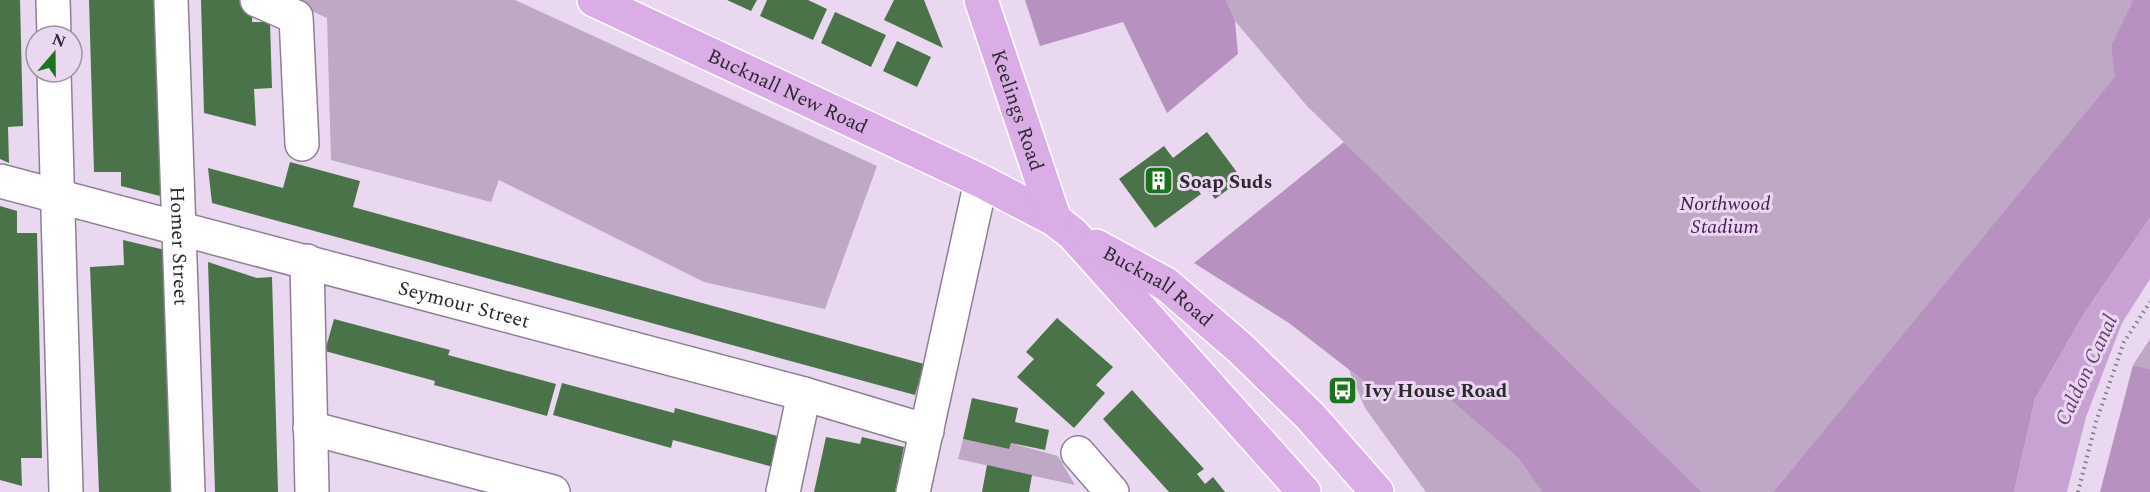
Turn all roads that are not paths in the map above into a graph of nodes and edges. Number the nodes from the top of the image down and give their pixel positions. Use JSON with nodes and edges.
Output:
{"nodes":[{"id":1,"x":53,"y":0,"type":"edge"},
{"id":2,"x":171,"y":0,"type":"edge"},
{"id":3,"x":257,"y":0,"type":"edge"},
{"id":4,"x":594,"y":0,"type":"edge"},
{"id":5,"x":981,"y":0,"type":"edge"},
{"id":6,"x":54,"y":24,"type":"edge"},
{"id":7,"x":54,"y":84,"type":"edge"},
{"id":8,"x":302,"y":144,"type":"dead end"},
{"id":9,"x":0,"y":181,"type":"edge"},
{"id":10,"x":981,"y":181,"type":"junction"},
{"id":11,"x":57,"y":196,"type":"junction"},
{"id":12,"x":1064,"y":227,"type":"junction"},
{"id":13,"x":179,"y":228,"type":"junction"},
{"id":14,"x":307,"y":261,"type":"junction"},
{"id":15,"x":804,"y":394,"type":"junction"},
{"id":16,"x":310,"y":428,"type":"junction"},
{"id":17,"x":927,"y":431,"type":"junction"},
{"id":18,"x":1078,"y":453,"type":"dead end"},
{"id":19,"x":66,"y":492,"type":"edge"},
{"id":20,"x":188,"y":492,"type":"edge"},
{"id":21,"x":312,"y":492,"type":"edge"},
{"id":22,"x":553,"y":492,"type":"edge"},
{"id":23,"x":783,"y":492,"type":"edge"},
{"id":24,"x":913,"y":492,"type":"edge"},
{"id":25,"x":1113,"y":492,"type":"edge"},
{"id":26,"x":1304,"y":492,"type":"edge"},
{"id":27,"x":1377,"y":492,"type":"edge"}],
"edges":[{"from":1,"to":6,"type":"street"},
{"from":2,"to":13,"type":"street","name":"Homer Street"},
{"from":3,"to":8,"type":"street"},
{"from":4,"to":10,"type":"main road","name":"Bucknall New Road"},
{"from":5,"to":12,"type":"main road","name":"Keelings Road"},
{"from":7,"to":11,"type":"street"},
{"from":9,"to":11,"type":"street","name":"Seymour Street"},
{"from":10,"to":12,"type":"main road","name":"Bucknall New Road"},
{"from":10,"to":17,"type":"street"},
{"from":11,"to":13,"type":"street","name":"Seymour Street"},
{"from":11,"to":19,"type":"street"},
{"from":12,"to":26,"type":"main road","name":"Bucknall Road"},
{"from":12,"to":27,"type":"main road","name":"Bucknall Road"},
{"from":13,"to":14,"type":"street","name":"Seymour Street"},
{"from":13,"to":20,"type":"street","name":"Homer Street"},
{"from":14,"to":15,"type":"street","name":"Seymour Street"},
{"from":14,"to":16,"type":"street"},
{"from":15,"to":17,"type":"street","name":"Seymour Street"},
{"from":15,"to":23,"type":"street"},
{"from":16,"to":21,"type":"street"},
{"from":16,"to":22,"type":"street"},
{"from":17,"to":24,"type":"street"},
{"from":18,"to":25,"type":"street"}]}
